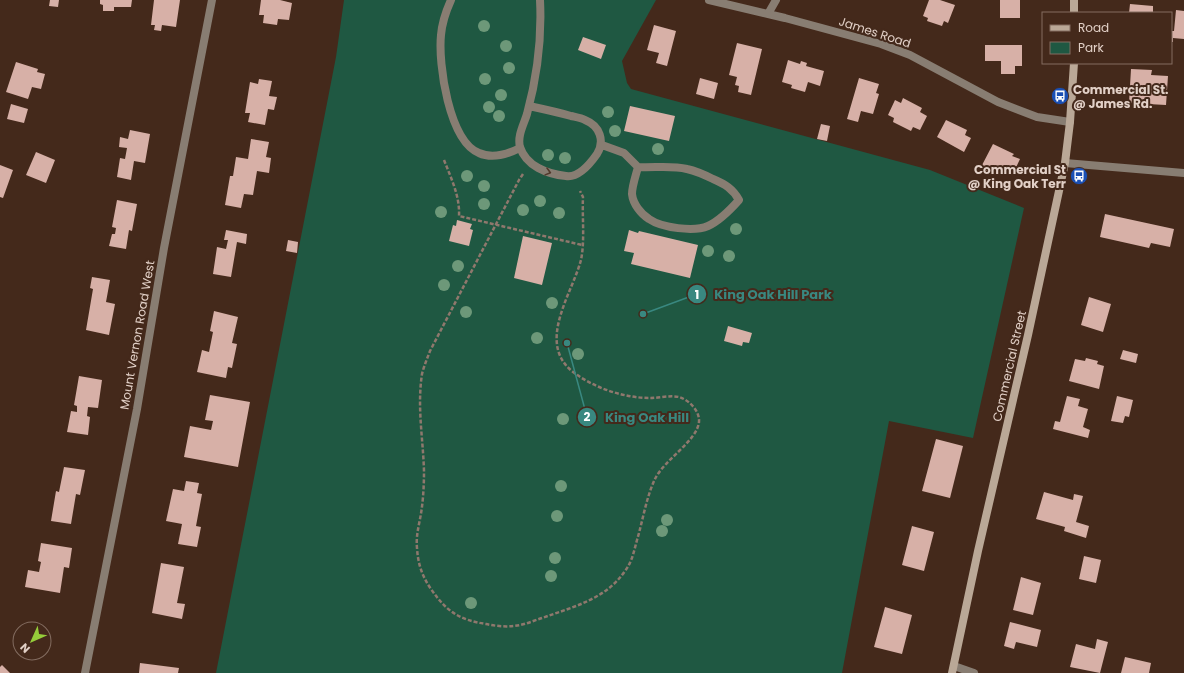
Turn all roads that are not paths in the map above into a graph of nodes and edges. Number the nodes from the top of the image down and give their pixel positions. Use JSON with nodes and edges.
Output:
{"nodes":[{"id":1,"x":212,"y":0,"type":"edge"},
{"id":2,"x":451,"y":0,"type":"edge"},
{"id":3,"x":540,"y":0,"type":"edge"},
{"id":4,"x":709,"y":0,"type":"edge"},
{"id":5,"x":776,"y":0,"type":"edge"},
{"id":6,"x":1074,"y":0,"type":"edge"},
{"id":7,"x":1074,"y":12,"type":"edge"},
{"id":8,"x":768,"y":14,"type":"junction"},
{"id":9,"x":1074,"y":64,"type":"edge"},
{"id":10,"x":529,"y":106,"type":"junction"},
{"id":11,"x":1070,"y":122,"type":"junction"},
{"id":12,"x":602,"y":145,"type":"junction"},
{"id":13,"x":520,"y":148,"type":"junction"},
{"id":14,"x":1065,"y":163,"type":"junction"},
{"id":15,"x":638,"y":168,"type":"junction"},
{"id":16,"x":1184,"y":173,"type":"edge"},
{"id":17,"x":953,"y":670,"type":"edge"},
{"id":18,"x":85,"y":673,"type":"edge"},
{"id":19,"x":974,"y":673,"type":"edge"}],
"edges":[{"from":1,"to":18,"type":"street","name":"Mount Vernon Road West"},
{"from":2,"to":13,"type":"street"},
{"from":3,"to":10,"type":"street"},
{"from":4,"to":8,"type":"street","name":"James Road"},
{"from":5,"to":8,"type":"street"},
{"from":6,"to":7,"type":"main road"},
{"from":8,"to":11,"type":"street","name":"James Road"},
{"from":9,"to":11,"type":"main road","name":"Commercial Street"},
{"from":10,"to":12,"type":"street"},
{"from":10,"to":13,"type":"street"},
{"from":11,"to":14,"type":"main road","name":"Commercial Street"},
{"from":13,"to":12,"type":"street","one_way":true},
{"from":12,"to":15,"type":"street"},
{"from":14,"to":16,"type":"street"},
{"from":14,"to":17,"type":"main road","name":"Commercial Street"},
{"from":15,"to":15,"type":"street"},
{"from":17,"to":19,"type":"street"}]}
